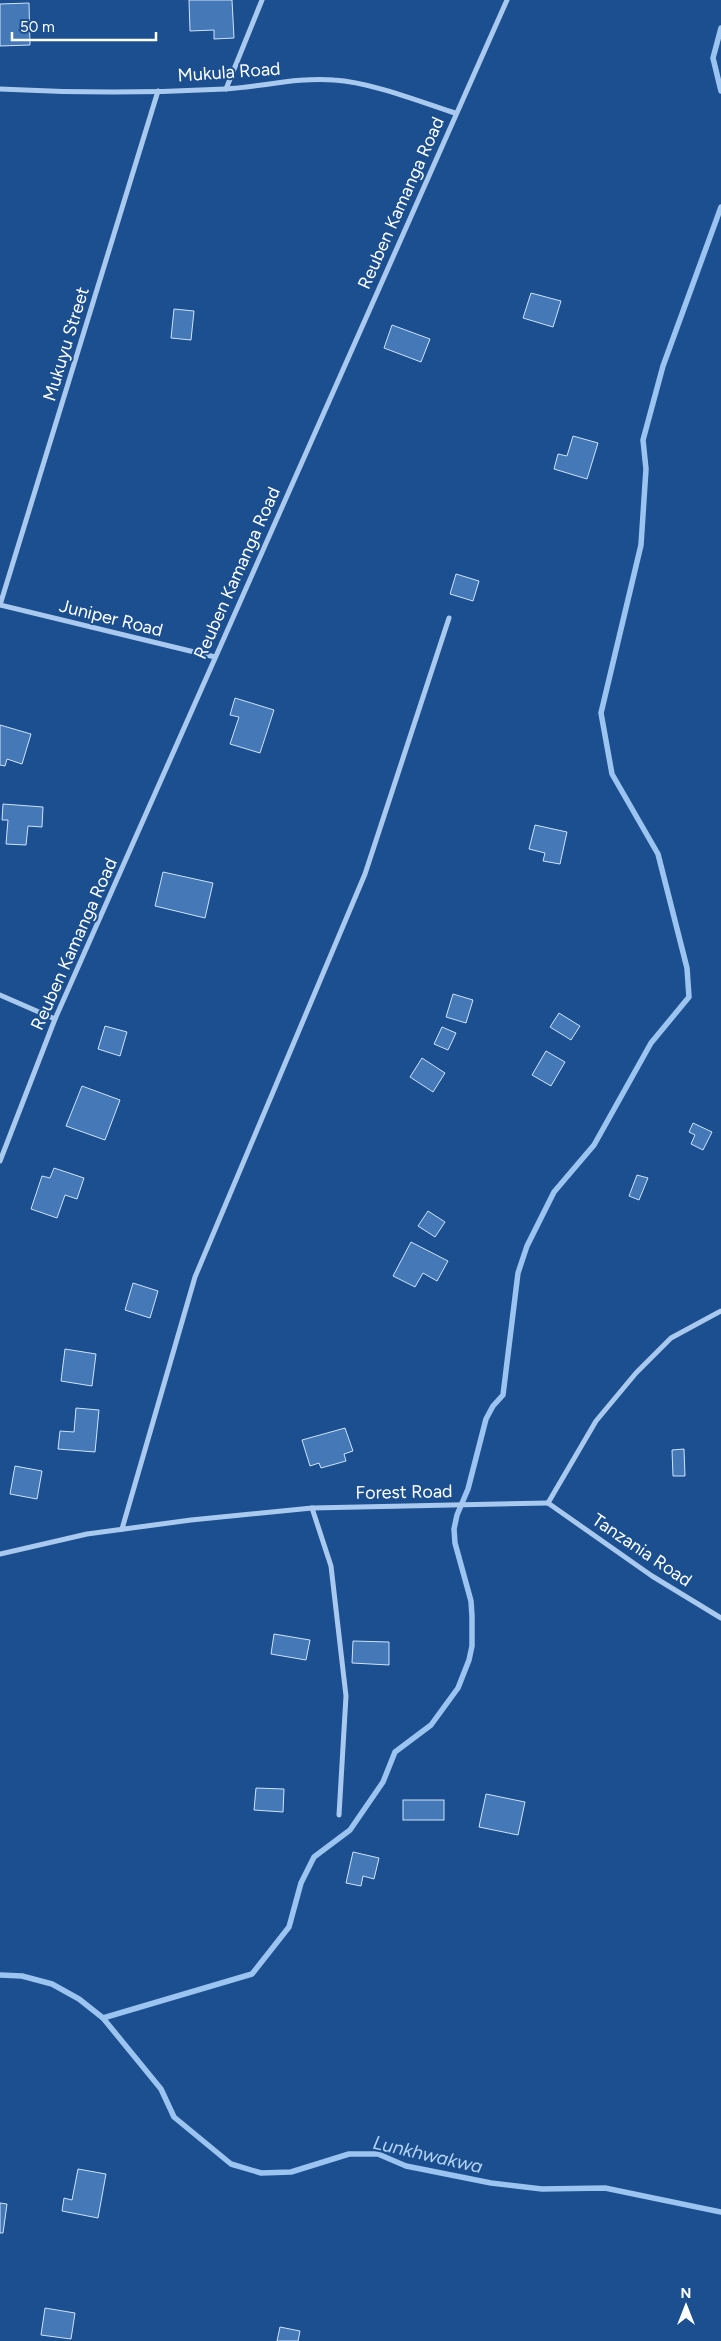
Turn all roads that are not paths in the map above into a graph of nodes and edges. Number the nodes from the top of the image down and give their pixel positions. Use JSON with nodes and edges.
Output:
{"nodes":[{"id":1,"x":262,"y":0,"type":"edge"},
{"id":2,"x":507,"y":0,"type":"edge"},
{"id":3,"x":0,"y":89,"type":"edge"},
{"id":4,"x":226,"y":89,"type":"junction"},
{"id":5,"x":158,"y":91,"type":"junction"},
{"id":6,"x":455,"y":113,"type":"junction"},
{"id":7,"x":0,"y":605,"type":"edge"},
{"id":8,"x":449,"y":618,"type":"dead end"},
{"id":9,"x":215,"y":657,"type":"junction"},
{"id":10,"x":0,"y":995,"type":"edge"},
{"id":11,"x":55,"y":1019,"type":"junction"},
{"id":12,"x":0,"y":1161,"type":"edge"},
{"id":13,"x":721,"y":1311,"type":"edge"},
{"id":14,"x":548,"y":1503,"type":"junction"},
{"id":15,"x":312,"y":1508,"type":"junction"},
{"id":16,"x":122,"y":1529,"type":"junction"},
{"id":17,"x":0,"y":1554,"type":"edge"},
{"id":18,"x":721,"y":1618,"type":"edge"},
{"id":19,"x":339,"y":1815,"type":"dead end"}],
"edges":[{"from":1,"to":4,"type":"street"},
{"from":2,"to":6,"type":"street","name":"Reuben Kamanga Road"},
{"from":3,"to":5,"type":"street","name":"Mukula Road"},
{"from":4,"to":5,"type":"street","name":"Mukula Road"},
{"from":4,"to":6,"type":"street","name":"Mukula Road"},
{"from":5,"to":7,"type":"street","name":"Mukuyu Street"},
{"from":6,"to":9,"type":"street","name":"Reuben Kamanga Road"},
{"from":7,"to":9,"type":"street","name":"Juniper Road"},
{"from":8,"to":16,"type":"street"},
{"from":9,"to":11,"type":"street","name":"Reuben Kamanga Road"},
{"from":10,"to":11,"type":"street"},
{"from":11,"to":12,"type":"street","name":"Reuben Kamanga Road"},
{"from":13,"to":14,"type":"street"},
{"from":14,"to":15,"type":"street","name":"Forest Road"},
{"from":14,"to":18,"type":"street","name":"Tanzania Road"},
{"from":15,"to":16,"type":"street","name":"Forest Road"},
{"from":15,"to":19,"type":"street"},
{"from":16,"to":17,"type":"street","name":"Forest Road"}]}
